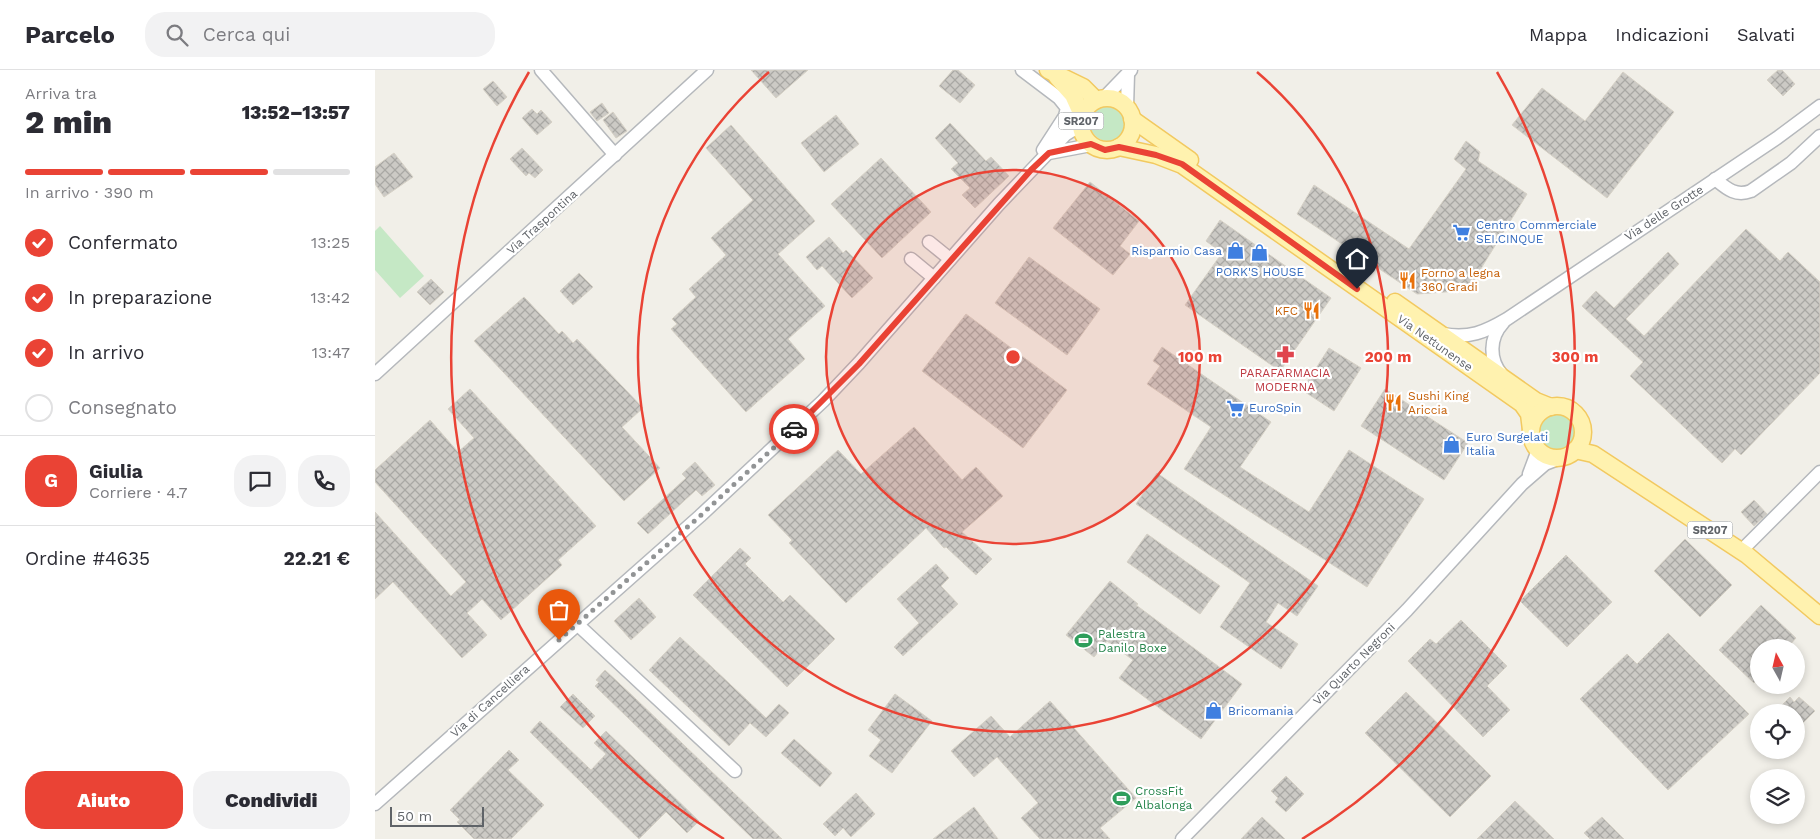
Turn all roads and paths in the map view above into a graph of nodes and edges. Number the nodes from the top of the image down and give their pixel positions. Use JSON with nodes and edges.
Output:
{"nodes":[{"id":1,"x":541,"y":70,"type":"edge"},
{"id":2,"x":707,"y":70,"type":"edge"},
{"id":3,"x":1022,"y":70,"type":"edge"},
{"id":4,"x":1052,"y":72,"type":"edge"},
{"id":5,"x":1130,"y":72,"type":"edge"},
{"id":6,"x":1100,"y":99,"type":"junction"},
{"id":7,"x":1820,"y":106,"type":"edge"},
{"id":8,"x":1130,"y":113,"type":"junction"},
{"id":9,"x":1082,"y":120,"type":"junction"},
{"id":10,"x":1820,"y":136,"type":"edge"},
{"id":11,"x":1091,"y":144,"type":"junction"},
{"id":12,"x":1119,"y":147,"type":"junction"},
{"id":13,"x":615,"y":155,"type":"junction"},
{"id":14,"x":1045,"y":156,"type":"junction"},
{"id":15,"x":1715,"y":179,"type":"junction"},
{"id":16,"x":929,"y":242,"type":"dead end"},
{"id":17,"x":911,"y":259,"type":"dead end"},
{"id":18,"x":950,"y":260,"type":"junction"},
{"id":19,"x":934,"y":278,"type":"junction"},
{"id":20,"x":1507,"y":319,"type":"junction"},
{"id":21,"x":1441,"y":334,"type":"junction"},
{"id":22,"x":375,"y":374,"type":"edge"},
{"id":23,"x":1505,"y":379,"type":"junction"},
{"id":24,"x":1551,"y":407,"type":"junction"},
{"id":25,"x":1531,"y":430,"type":"junction"},
{"id":26,"x":1573,"y":448,"type":"junction"},
{"id":27,"x":1538,"y":450,"type":"junction"},
{"id":28,"x":1820,"y":472,"type":"edge"},
{"id":29,"x":1522,"y":484,"type":"junction"},
{"id":30,"x":1741,"y":551,"type":"junction"},
{"id":31,"x":1820,"y":616,"type":"edge"},
{"id":32,"x":577,"y":624,"type":"junction"},
{"id":33,"x":735,"y":771,"type":"dead end"},
{"id":34,"x":375,"y":804,"type":"edge"},
{"id":35,"x":1182,"y":839,"type":"edge"}],
"edges":[{"from":1,"to":13,"type":"street"},
{"from":2,"to":13,"type":"street","name":"Via Traspontina"},
{"from":3,"to":14,"type":"street"},
{"from":4,"to":6,"type":"main road","name":"Via Nettunense","number":"SR207"},
{"from":4,"to":9,"type":"main road","name":"Via Nettunense","number":"SR207"},
{"from":5,"to":6,"type":"street"},
{"from":5,"to":8,"type":"street"},
{"from":6,"to":8,"type":"main road","name":"Via Nettunense","number":"SR207"},
{"from":6,"to":9,"type":"main road","number":"SR207"},
{"from":7,"to":15,"type":"street","name":"Via delle Grotte"},
{"from":8,"to":12,"type":"main road"},
{"from":8,"to":21,"type":"main road","name":"Via Nettunense","number":"SR207"},
{"from":9,"to":11,"type":"main road","name":"Via Nettunense","number":"SR207"},
{"from":9,"to":14,"type":"street","name":"Via di Cancelliera"},
{"from":10,"to":15,"type":"street"},
{"from":11,"to":12,"type":"main road","name":"Via Nettunense","number":"SR207"},
{"from":11,"to":14,"type":"street"},
{"from":12,"to":25,"type":"main road","name":"Via Nettunense","number":"SR207"},
{"from":13,"to":22,"type":"street","name":"Via Traspontina"},
{"from":14,"to":18,"type":"street","name":"Via di Cancelliera"},
{"from":15,"to":20,"type":"street","name":"Via delle Grotte"},
{"from":16,"to":18,"type":"street"},
{"from":17,"to":19,"type":"street"},
{"from":18,"to":19,"type":"street","name":"Via di Cancelliera"},
{"from":19,"to":32,"type":"street","name":"Via di Cancelliera"},
{"from":20,"to":21,"type":"street","name":"Via delle Grotte"},
{"from":20,"to":23,"type":"street","name":"Via delle Grotte"},
{"from":21,"to":23,"type":"main road","name":"Via Nettunense","number":"SR207"},
{"from":23,"to":24,"type":"main road","name":"Via Nettunense","number":"SR207"},
{"from":24,"to":25,"type":"main road"},
{"from":24,"to":26,"type":"main road","number":"SR207"},
{"from":25,"to":27,"type":"main road","number":"SR207"},
{"from":26,"to":27,"type":"main road"},
{"from":26,"to":29,"type":"street","name":"Via Quarto Negroni"},
{"from":26,"to":30,"type":"main road","number":"SR207"},
{"from":27,"to":29,"type":"street","name":"Via Quarto Negroni"},
{"from":28,"to":30,"type":"street"},
{"from":29,"to":35,"type":"street","name":"Via Quarto Negroni"},
{"from":30,"to":31,"type":"main road","number":"SR207"},
{"from":32,"to":33,"type":"street"},
{"from":32,"to":34,"type":"street","name":"Via di Cancelliera"}]}
